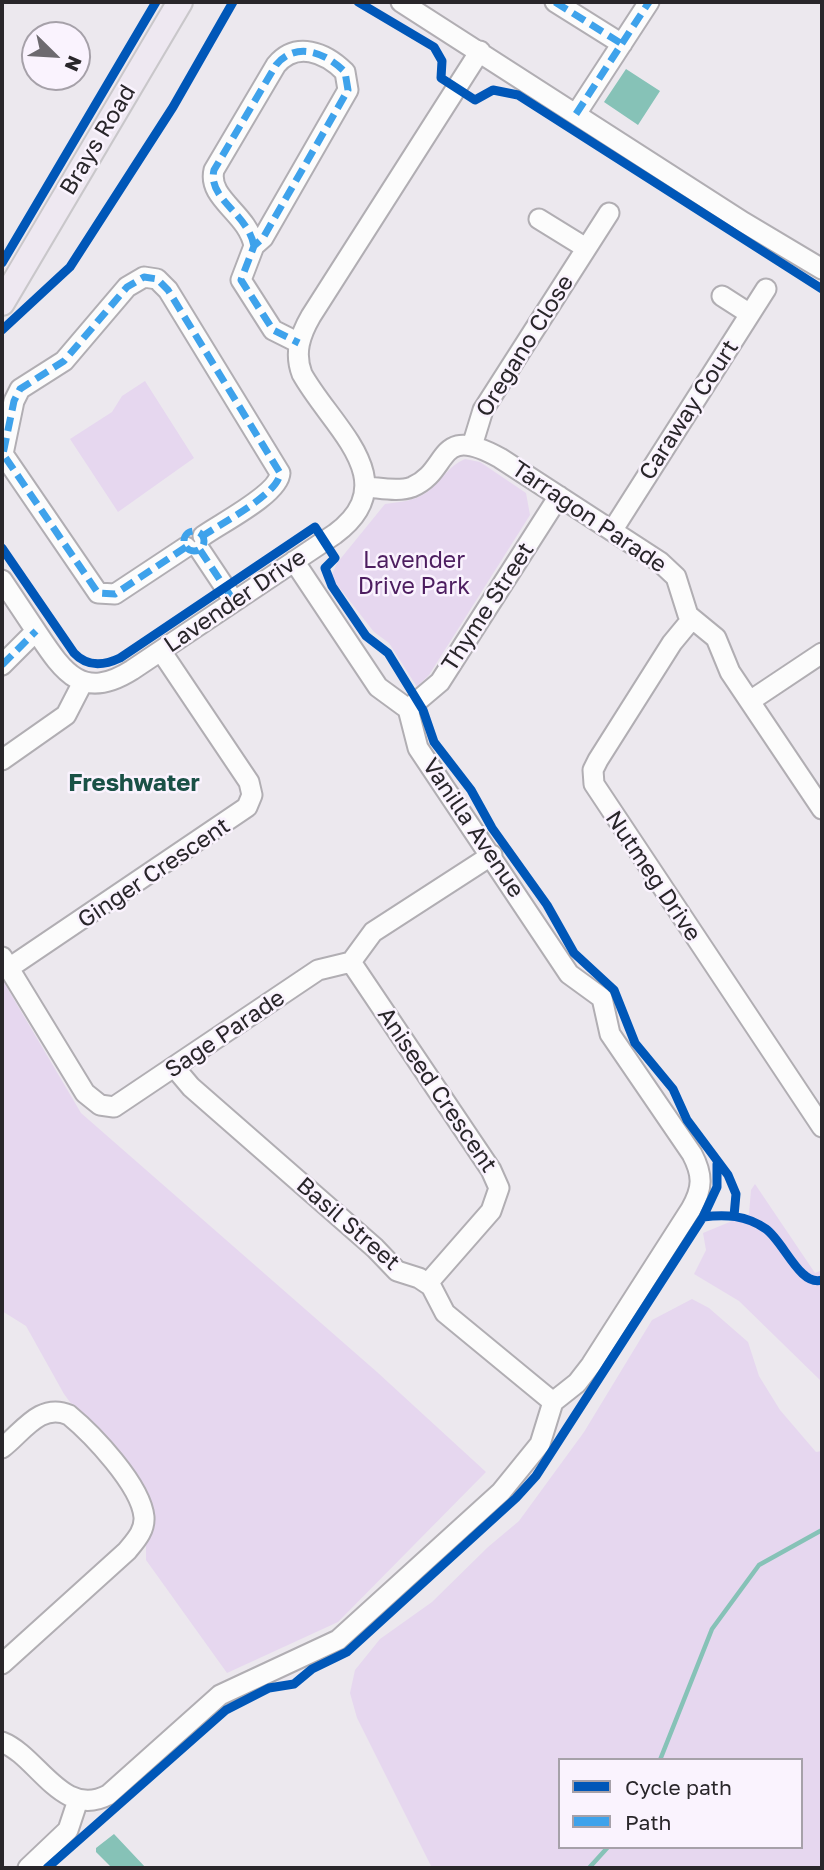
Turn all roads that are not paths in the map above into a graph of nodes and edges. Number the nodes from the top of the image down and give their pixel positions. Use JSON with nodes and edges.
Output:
{"nodes":[{"id":1,"x":180,"y":2,"type":"edge"},
{"id":2,"x":401,"y":2,"type":"edge"},
{"id":3,"x":555,"y":2,"type":"edge"},
{"id":4,"x":649,"y":2,"type":"edge"},
{"id":5,"x":622,"y":44,"type":"junction"},
{"id":6,"x":480,"y":51,"type":"junction"},
{"id":7,"x":576,"y":114,"type":"junction"},
{"id":8,"x":609,"y":213,"type":"dead end"},
{"id":9,"x":274,"y":218,"type":"junction"},
{"id":10,"x":539,"y":219,"type":"dead end"},
{"id":11,"x":246,"y":223,"type":"junction"},
{"id":12,"x":254,"y":246,"type":"junction"},
{"id":13,"x":586,"y":248,"type":"junction"},
{"id":14,"x":820,"y":264,"type":"edge"},
{"id":15,"x":8,"y":282,"type":"edge"},
{"id":16,"x":766,"y":289,"type":"dead end"},
{"id":17,"x":722,"y":296,"type":"dead end"},
{"id":18,"x":2,"y":303,"type":"edge"},
{"id":19,"x":750,"y":314,"type":"junction"},
{"id":20,"x":299,"y":343,"type":"junction"},
{"id":21,"x":472,"y":446,"type":"junction"},
{"id":22,"x":368,"y":487,"type":"junction"},
{"id":23,"x":559,"y":496,"type":"junction"},
{"id":24,"x":612,"y":531,"type":"junction"},
{"id":25,"x":196,"y":545,"type":"junction"},
{"id":26,"x":294,"y":561,"type":"junction"},
{"id":27,"x":2,"y":580,"type":"edge"},
{"id":28,"x":234,"y":601,"type":"junction"},
{"id":29,"x":691,"y":620,"type":"junction"},
{"id":30,"x":36,"y":631,"type":"junction"},
{"id":31,"x":161,"y":651,"type":"junction"},
{"id":32,"x":822,"y":653,"type":"edge"},
{"id":33,"x":2,"y":665,"type":"edge"},
{"id":34,"x":83,"y":682,"type":"junction"},
{"id":35,"x":750,"y":701,"type":"junction"},
{"id":36,"x":408,"y":709,"type":"junction"},
{"id":37,"x":2,"y":760,"type":"edge"},
{"id":38,"x":822,"y":809,"type":"edge"},
{"id":39,"x":492,"y":855,"type":"junction"},
{"id":40,"x":5,"y":962,"type":"edge"},
{"id":41,"x":351,"y":962,"type":"junction"},
{"id":42,"x":175,"y":1068,"type":"junction"},
{"id":43,"x":822,"y":1127,"type":"edge"},
{"id":44,"x":428,"y":1283,"type":"junction"},
{"id":45,"x":553,"y":1402,"type":"junction"},
{"id":46,"x":2,"y":1448,"type":"edge"},
{"id":47,"x":2,"y":1664,"type":"edge"},
{"id":48,"x":2,"y":1742,"type":"edge"},
{"id":49,"x":78,"y":1800,"type":"junction"},
{"id":50,"x":28,"y":1868,"type":"edge"}],
"edges":[{"from":1,"to":15,"type":"main road","name":"Brays Road"},
{"from":2,"to":6,"type":"street"},
{"from":3,"to":5,"type":"street"},
{"from":4,"to":5,"type":"street"},
{"from":5,"to":7,"type":"street"},
{"from":6,"to":7,"type":"street"},
{"from":6,"to":20,"type":"street"},
{"from":7,"to":14,"type":"street"},
{"from":8,"to":13,"type":"street","name":"Oregano Close"},
{"from":9,"to":11,"type":"street"},
{"from":9,"to":11,"type":"street"},
{"from":9,"to":12,"type":"street"},
{"from":10,"to":13,"type":"street","name":"Oregano Close"},
{"from":11,"to":12,"type":"street"},
{"from":12,"to":20,"type":"street"},
{"from":13,"to":21,"type":"street","name":"Oregano Close"},
{"from":15,"to":18,"type":"main road","name":"Brays Road"},
{"from":16,"to":19,"type":"street","name":"Caraway Court"},
{"from":17,"to":19,"type":"street"},
{"from":19,"to":24,"type":"street","name":"Caraway Court"},
{"from":20,"to":22,"type":"street"},
{"from":21,"to":22,"type":"street"},
{"from":21,"to":23,"type":"street","name":"Tarragon Parade"},
{"from":22,"to":26,"type":"street","name":"Lavender Drive"},
{"from":23,"to":24,"type":"street","name":"Tarragon Parade"},
{"from":23,"to":36,"type":"street","name":"Thyme Street"},
{"from":24,"to":29,"type":"street","name":"Tarragon Parade"},
{"from":25,"to":25,"type":"street"},
{"from":25,"to":28,"type":"street"},
{"from":26,"to":28,"type":"street","name":"Lavender Drive"},
{"from":26,"to":36,"type":"street"},
{"from":27,"to":30,"type":"street"},
{"from":28,"to":31,"type":"street","name":"Lavender Drive"},
{"from":29,"to":35,"type":"street","name":"Tarragon Parade"},
{"from":29,"to":43,"type":"street","name":"Nutmeg Drive"},
{"from":30,"to":33,"type":"street"},
{"from":30,"to":34,"type":"street"},
{"from":31,"to":34,"type":"street","name":"Lavender Drive"},
{"from":31,"to":40,"type":"street","name":"Ginger Crescent"},
{"from":32,"to":35,"type":"street"},
{"from":34,"to":37,"type":"street"},
{"from":35,"to":38,"type":"street","name":"Tarragon Parade"},
{"from":36,"to":39,"type":"street","name":"Vanilla Avenue"},
{"from":39,"to":41,"type":"street"},
{"from":39,"to":45,"type":"street","name":"Vanilla Avenue"},
{"from":40,"to":42,"type":"street","name":"Sage Parade"},
{"from":41,"to":42,"type":"street","name":"Sage Parade"},
{"from":41,"to":44,"type":"street","name":"Aniseed Crescent"},
{"from":42,"to":44,"type":"street","name":"Basil Street"},
{"from":44,"to":45,"type":"street"},
{"from":45,"to":49,"type":"street"},
{"from":46,"to":47,"type":"street"},
{"from":48,"to":49,"type":"street"},
{"from":49,"to":50,"type":"street"}]}
